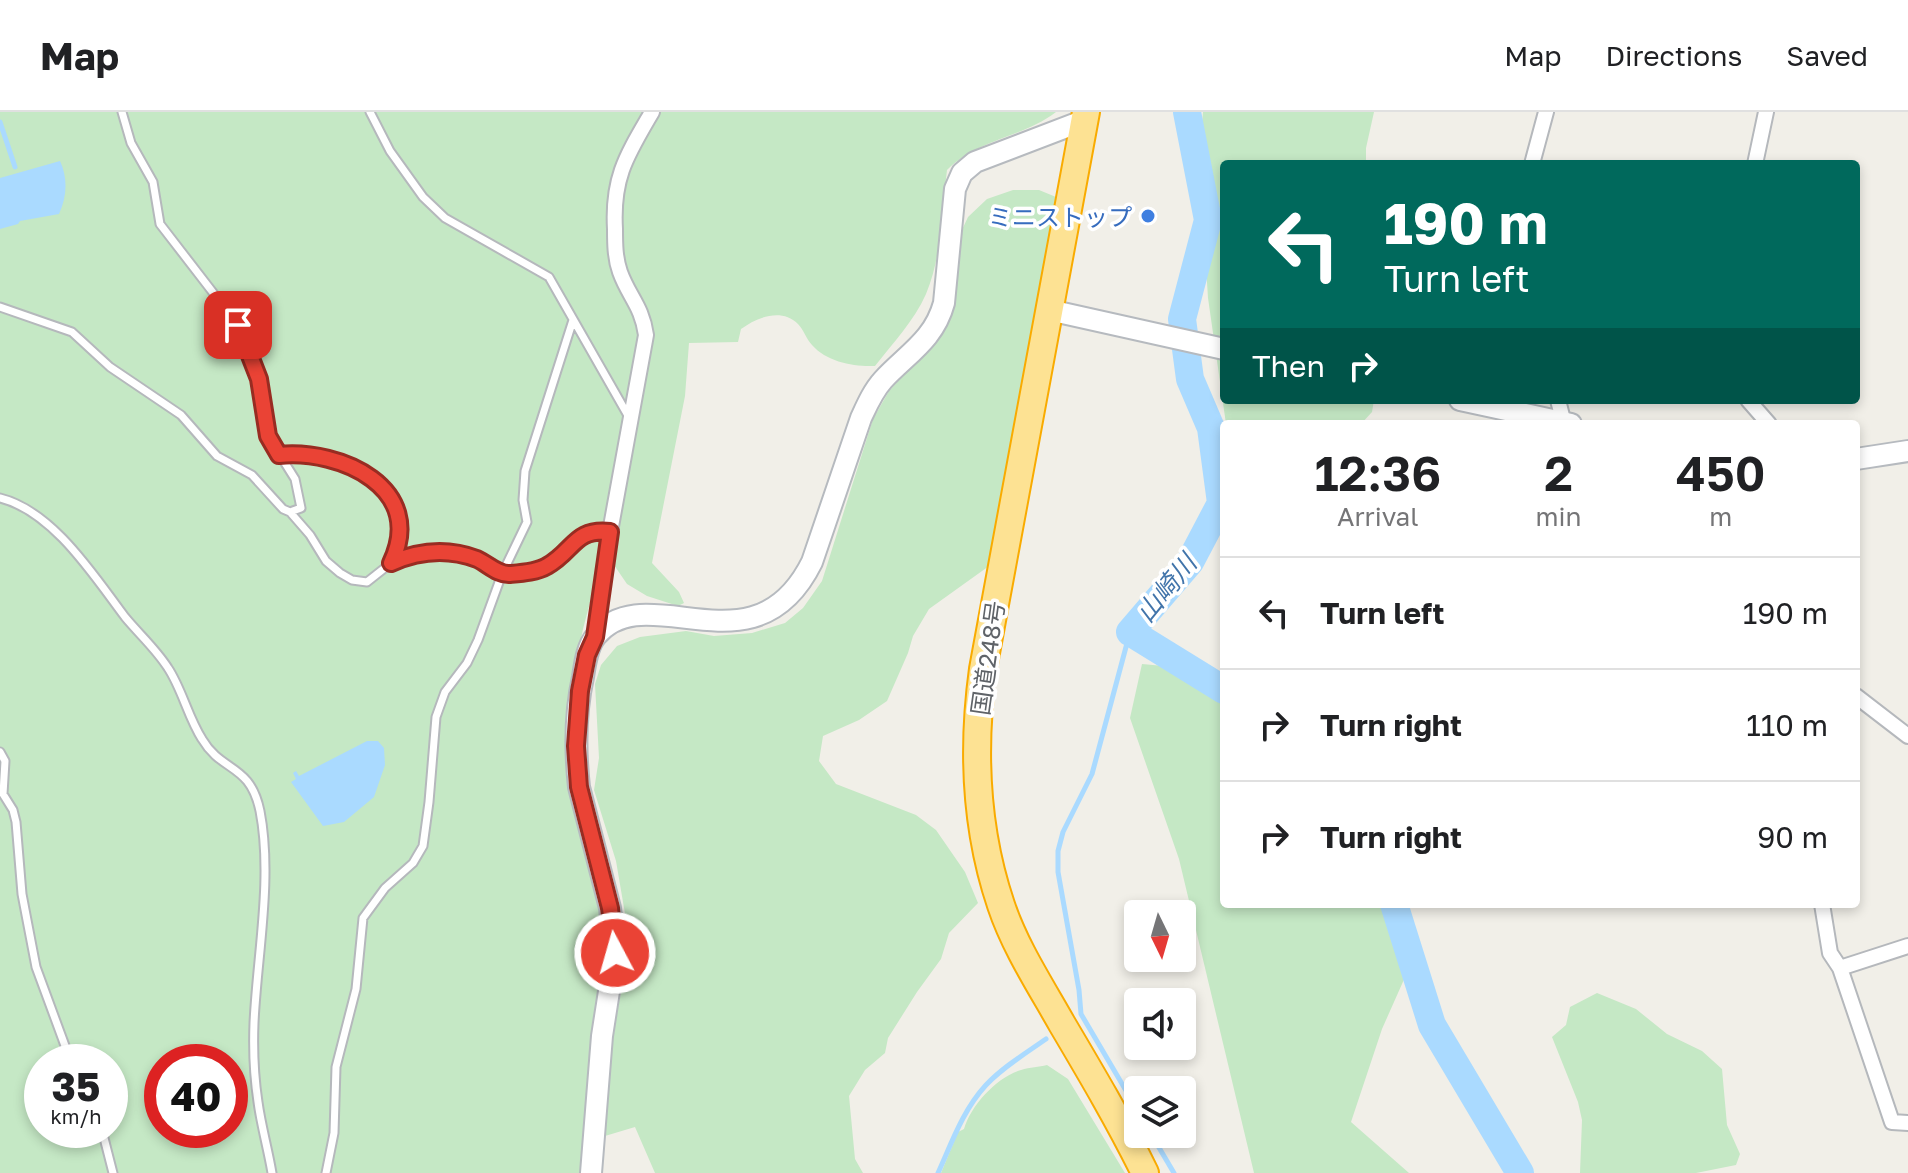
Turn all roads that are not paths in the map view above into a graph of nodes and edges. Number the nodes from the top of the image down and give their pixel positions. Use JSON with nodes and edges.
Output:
{"nodes":[{"id":1,"x":122,"y":112,"type":"edge"},
{"id":2,"x":370,"y":112,"type":"edge"},
{"id":3,"x":652,"y":112,"type":"edge"},
{"id":4,"x":1546,"y":112,"type":"edge"},
{"id":5,"x":1766,"y":112,"type":"edge"},
{"id":6,"x":1086,"y":116,"type":"edge"},
{"id":7,"x":1533,"y":160,"type":"edge"},
{"id":8,"x":1756,"y":160,"type":"edge"},
{"id":9,"x":0,"y":307,"type":"edge"},
{"id":10,"x":1049,"y":310,"type":"junction"},
{"id":11,"x":573,"y":320,"type":"junction"},
{"id":12,"x":1220,"y":348,"type":"edge"},
{"id":13,"x":1478,"y":404,"type":"edge"},
{"id":14,"x":1752,"y":404,"type":"edge"},
{"id":15,"x":630,"y":419,"type":"junction"},
{"id":16,"x":1548,"y":420,"type":"edge"},
{"id":17,"x":1766,"y":420,"type":"edge"},
{"id":18,"x":1908,"y":451,"type":"edge"},
{"id":19,"x":279,"y":455,"type":"junction"},
{"id":20,"x":1860,"y":458,"type":"edge"},
{"id":21,"x":0,"y":498,"type":"edge"},
{"id":22,"x":290,"y":512,"type":"junction"},
{"id":23,"x":610,"y":532,"type":"junction"},
{"id":24,"x":391,"y":563,"type":"junction"},
{"id":25,"x":502,"y":574,"type":"junction"},
{"id":26,"x":595,"y":637,"type":"junction"},
{"id":27,"x":1860,"y":699,"type":"edge"},
{"id":28,"x":1908,"y":736,"type":"edge"},
{"id":29,"x":0,"y":752,"type":"edge"},
{"id":30,"x":1823,"y":908,"type":"edge"},
{"id":31,"x":1908,"y":946,"type":"edge"},
{"id":32,"x":1840,"y":968,"type":"junction"},
{"id":33,"x":64,"y":1044,"type":"edge"},
{"id":34,"x":1908,"y":1123,"type":"edge"},
{"id":35,"x":107,"y":1148,"type":"edge"},
{"id":36,"x":113,"y":1173,"type":"edge"},
{"id":37,"x":272,"y":1173,"type":"edge"},
{"id":38,"x":326,"y":1173,"type":"edge"},
{"id":39,"x":591,"y":1173,"type":"edge"},
{"id":40,"x":1145,"y":1173,"type":"edge"}],
"edges":[{"from":1,"to":19,"type":"lane"},
{"from":2,"to":11,"type":"lane"},
{"from":3,"to":15,"type":"street"},
{"from":4,"to":7,"type":"street"},
{"from":5,"to":8,"type":"street"},
{"from":6,"to":10,"type":"highway","name":"国道248号"},
{"from":6,"to":26,"type":"street"},
{"from":9,"to":22,"type":"lane"},
{"from":10,"to":12,"type":"street"},
{"from":10,"to":40,"type":"highway","name":"国道248号"},
{"from":11,"to":15,"type":"lane"},
{"from":11,"to":25,"type":"lane"},
{"from":13,"to":16,"type":"street"},
{"from":14,"to":17,"type":"street"},
{"from":15,"to":23,"type":"street"},
{"from":18,"to":20,"type":"street"},
{"from":19,"to":22,"type":"lane"},
{"from":19,"to":24,"type":"lane"},
{"from":21,"to":37,"type":"lane"},
{"from":22,"to":24,"type":"lane"},
{"from":23,"to":25,"type":"lane"},
{"from":23,"to":26,"type":"street"},
{"from":24,"to":25,"type":"lane"},
{"from":25,"to":38,"type":"lane"},
{"from":26,"to":39,"type":"street"},
{"from":27,"to":28,"type":"street"},
{"from":29,"to":33,"type":"lane"},
{"from":30,"to":32,"type":"street"},
{"from":31,"to":32,"type":"street"},
{"from":32,"to":34,"type":"street"},
{"from":35,"to":36,"type":"lane"}]}
